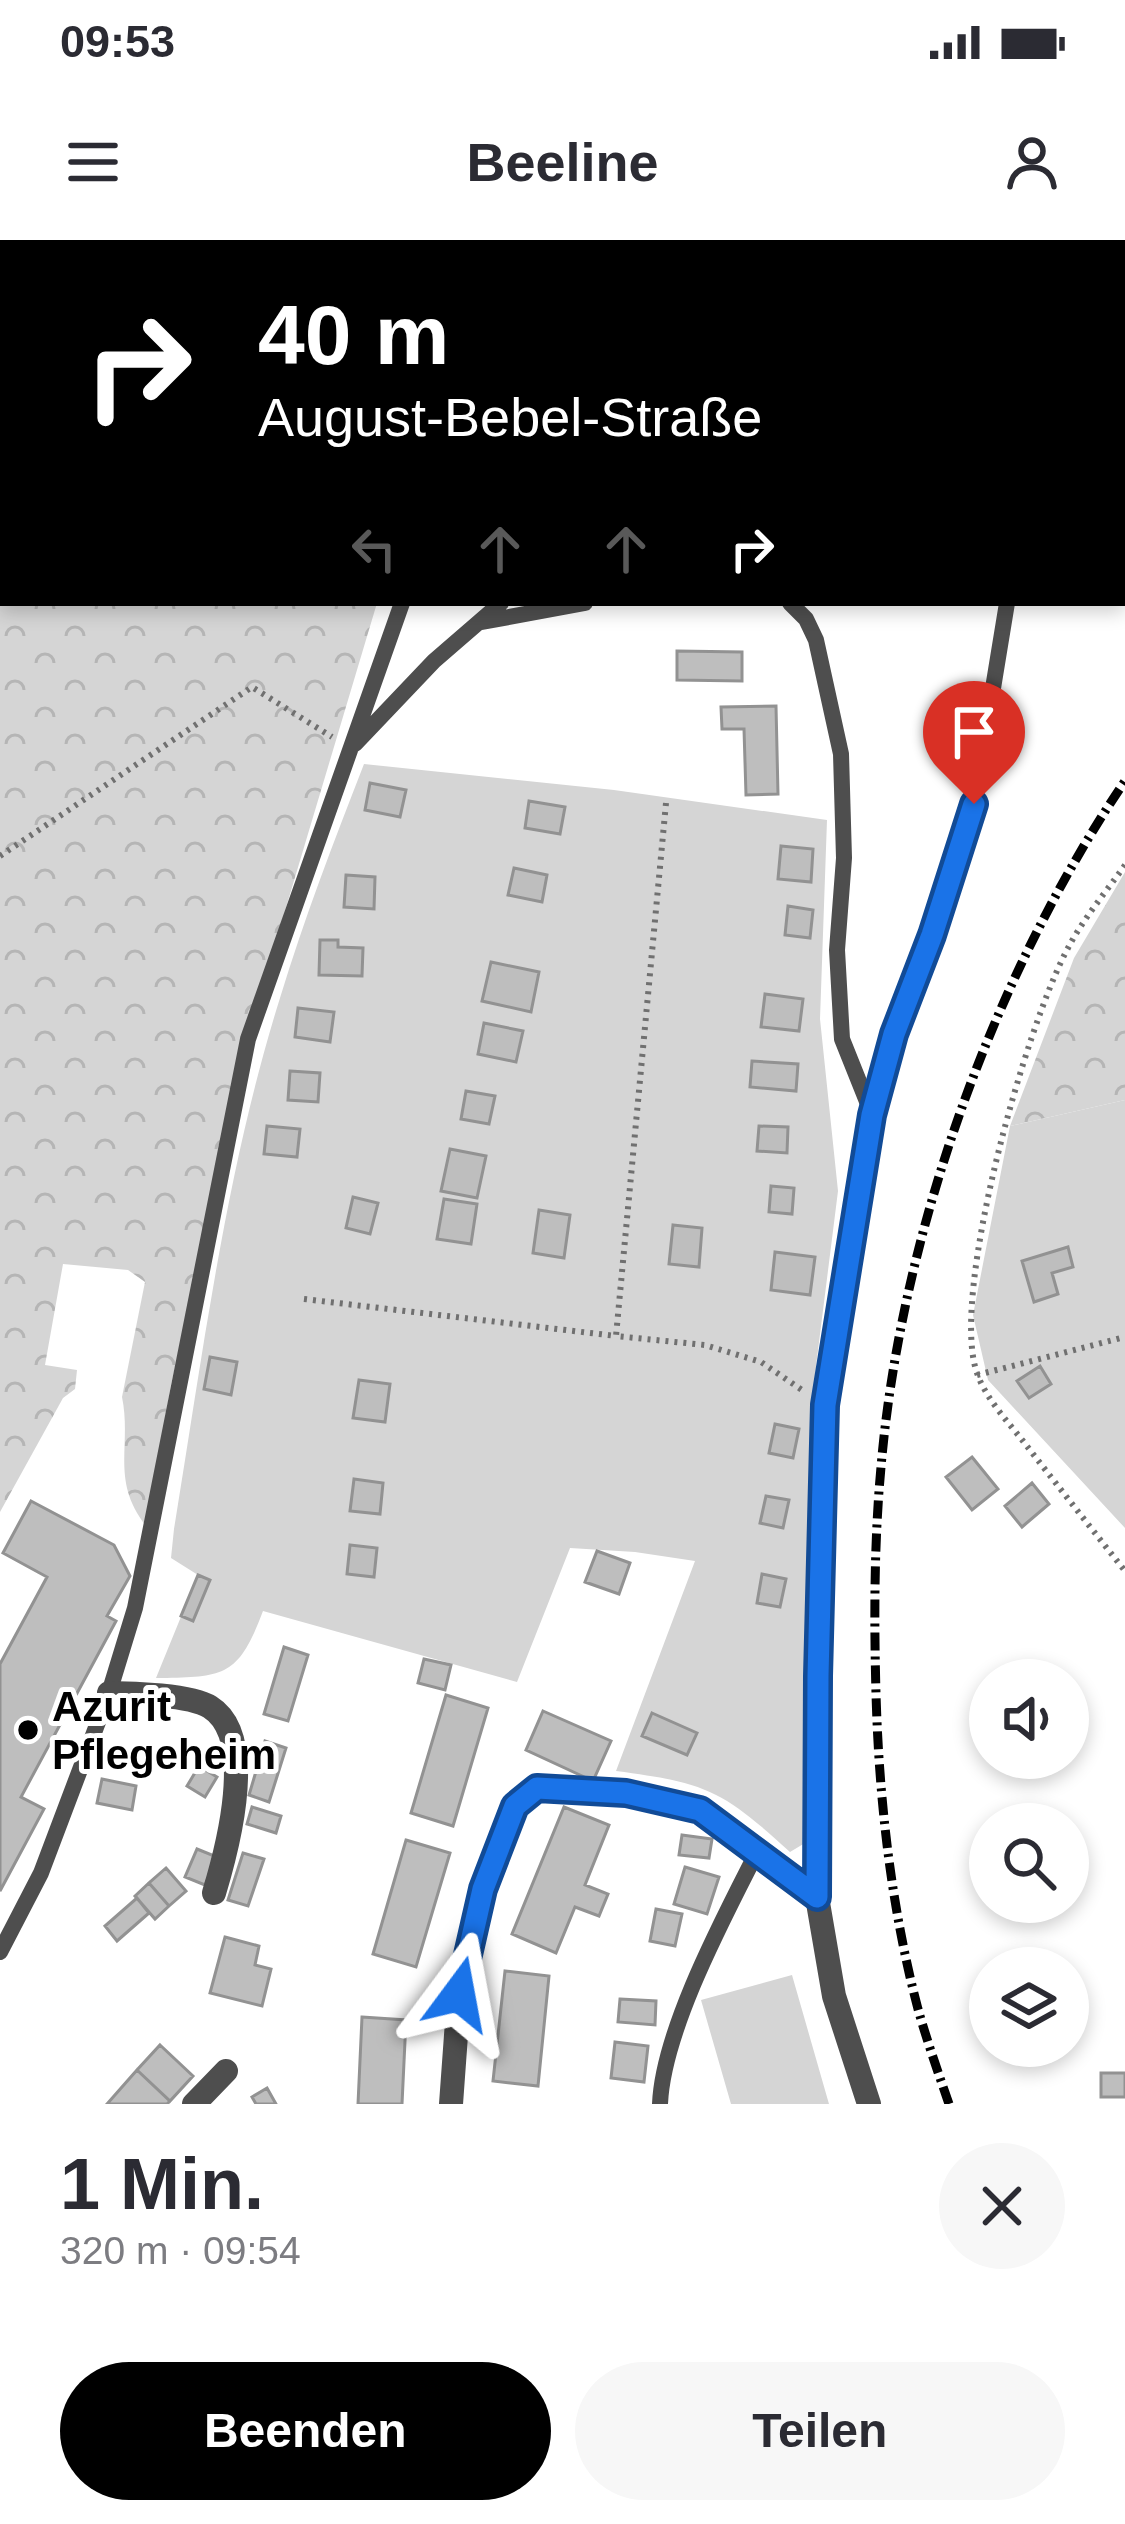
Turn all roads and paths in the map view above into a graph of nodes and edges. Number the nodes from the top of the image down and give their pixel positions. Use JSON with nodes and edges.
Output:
{"nodes":[{"id":1,"x":402,"y":606,"type":"edge"},
{"id":2,"x":498,"y":606,"type":"edge"},
{"id":3,"x":569,"y":606,"type":"edge"},
{"id":4,"x":793,"y":606,"type":"edge"},
{"id":5,"x":1007,"y":606,"type":"edge"},
{"id":6,"x":482,"y":622,"type":"junction"},
{"id":7,"x":350,"y":749,"type":"junction"},
{"id":8,"x":666,"y":803,"type":"dead end"},
{"id":9,"x":974,"y":804,"type":"joint"},
{"id":10,"x":0,"y":856,"type":"edge"},
{"id":11,"x":1125,"y":865,"type":"edge"},
{"id":12,"x":872,"y":1115,"type":"junction"},
{"id":13,"x":304,"y":1299,"type":"dead end"},
{"id":14,"x":616,"y":1336,"type":"junction"},
{"id":15,"x":1125,"y":1337,"type":"edge"},
{"id":16,"x":977,"y":1375,"type":"junction"},
{"id":17,"x":825,"y":1405,"type":"junction"},
{"id":18,"x":1125,"y":1571,"type":"edge"},
{"id":19,"x":109,"y":1693,"type":"junction"},
{"id":20,"x":757,"y":1852,"type":"junction"},
{"id":21,"x":214,"y":1893,"type":"dead end"},
{"id":22,"x":817,"y":1897,"type":"junction"},
{"id":23,"x":0,"y":1952,"type":"edge"},
{"id":24,"x":226,"y":2071,"type":"dead end"},
{"id":25,"x":194,"y":2104,"type":"edge"},
{"id":26,"x":451,"y":2104,"type":"edge"},
{"id":27,"x":660,"y":2104,"type":"edge"},
{"id":28,"x":869,"y":2104,"type":"edge"}],
"edges":[{"from":1,"to":7,"type":"lane"},
{"from":2,"to":6,"type":"lane"},
{"from":3,"to":6,"type":"lane"},
{"from":4,"to":12,"type":"lane"},
{"from":5,"to":9,"type":"lane"},
{"from":6,"to":7,"type":"lane"},
{"from":7,"to":10,"type":"path"},
{"from":7,"to":19,"type":"lane"},
{"from":8,"to":14,"type":"path"},
{"from":9,"to":12,"type":"street"},
{"from":11,"to":16,"type":"path"},
{"from":12,"to":17,"type":"street"},
{"from":13,"to":14,"type":"path"},
{"from":14,"to":17,"type":"path"},
{"from":15,"to":16,"type":"path"},
{"from":16,"to":18,"type":"path"},
{"from":17,"to":22,"type":"street"},
{"from":19,"to":21,"type":"street"},
{"from":19,"to":23,"type":"lane"},
{"from":20,"to":22,"type":"street"},
{"from":20,"to":26,"type":"street"},
{"from":20,"to":27,"type":"lane"},
{"from":22,"to":28,"type":"street"},
{"from":24,"to":25,"type":"street"}]}
